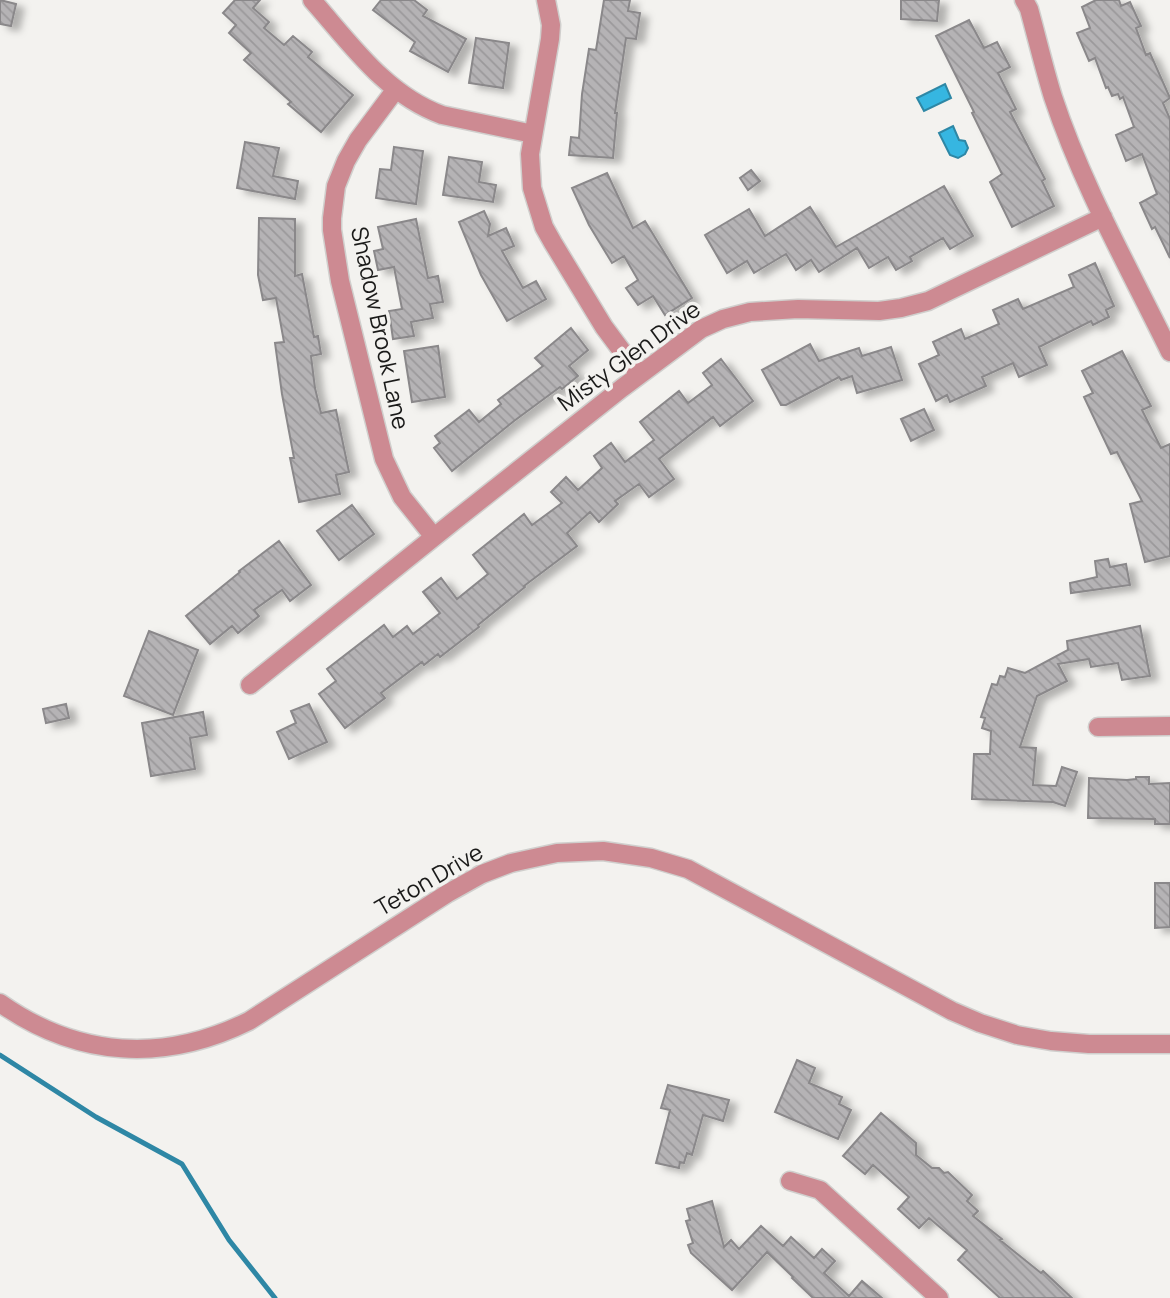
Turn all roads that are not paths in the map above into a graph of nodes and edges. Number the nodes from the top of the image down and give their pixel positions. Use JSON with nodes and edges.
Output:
{"nodes":[{"id":1,"x":312,"y":0,"type":"edge"},
{"id":2,"x":546,"y":0,"type":"edge"},
{"id":3,"x":1024,"y":0,"type":"edge"},
{"id":4,"x":396,"y":89,"type":"junction"},
{"id":5,"x":533,"y":134,"type":"junction"},
{"id":6,"x":1103,"y":216,"type":"junction"},
{"id":7,"x":1170,"y":352,"type":"edge"},
{"id":8,"x":639,"y":374,"type":"junction"},
{"id":9,"x":434,"y":537,"type":"junction"},
{"id":10,"x":250,"y":685,"type":"dead end"},
{"id":11,"x":1170,"y":726,"type":"edge"},
{"id":12,"x":1098,"y":727,"type":"dead end"},
{"id":13,"x":0,"y":1003,"type":"edge"},
{"id":14,"x":1170,"y":1044,"type":"edge"},
{"id":15,"x":790,"y":1181,"type":"dead end"},
{"id":16,"x":939,"y":1298,"type":"edge"}],
"edges":[{"from":1,"to":4,"type":"street"},
{"from":2,"to":5,"type":"street"},
{"from":3,"to":6,"type":"street"},
{"from":4,"to":5,"type":"street"},
{"from":4,"to":9,"type":"street","name":"Shadow Brook Lane"},
{"from":5,"to":8,"type":"street"},
{"from":6,"to":7,"type":"street"},
{"from":6,"to":8,"type":"street","name":"Misty Glen Drive"},
{"from":8,"to":9,"type":"street","name":"Misty Glen Drive"},
{"from":9,"to":10,"type":"street","name":"Misty Glen Drive"},
{"from":11,"to":12,"type":"street"},
{"from":13,"to":14,"type":"street","name":"Teton Drive"},
{"from":15,"to":16,"type":"street"}]}
